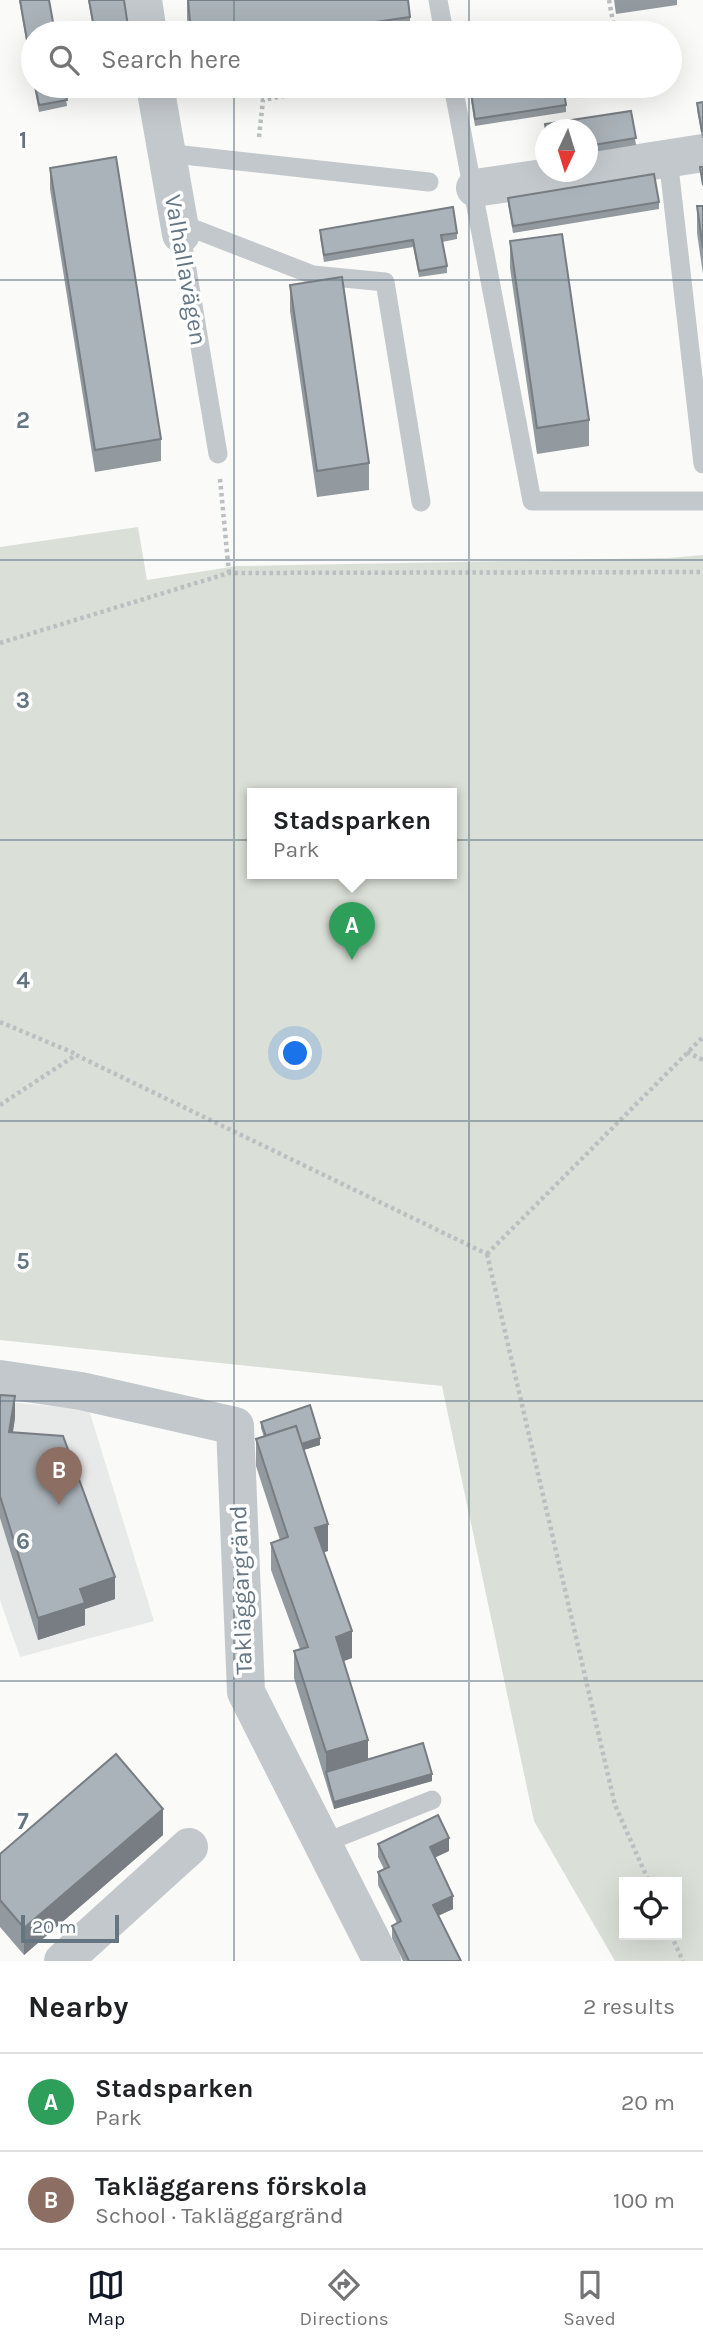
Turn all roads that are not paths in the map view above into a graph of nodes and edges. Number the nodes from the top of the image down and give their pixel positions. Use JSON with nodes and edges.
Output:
{"nodes":[{"id":1,"x":143,"y":0,"type":"edge"},
{"id":2,"x":439,"y":0,"type":"edge"},
{"id":3,"x":146,"y":21,"type":"edge"},
{"id":4,"x":442,"y":21,"type":"edge"},
{"id":5,"x":157,"y":98,"type":"edge"},
{"id":6,"x":456,"y":98,"type":"edge"},
{"id":7,"x":165,"y":153,"type":"junction"},
{"id":8,"x":686,"y":156,"type":"edge"},
{"id":9,"x":598,"y":169,"type":"edge"},
{"id":10,"x":535,"y":179,"type":"edge"},
{"id":11,"x":429,"y":182,"type":"dead end"},
{"id":12,"x":475,"y":188,"type":"junction"},
{"id":13,"x":180,"y":229,"type":"junction"},
{"id":14,"x":218,"y":454,"type":"road end"},
{"id":15,"x":703,"y":464,"type":"edge"},
{"id":16,"x":703,"y":501,"type":"edge"},
{"id":17,"x":421,"y":502,"type":"dead end"},
{"id":18,"x":0,"y":1379,"type":"edge"},
{"id":19,"x":432,"y":1800,"type":"dead end"},
{"id":20,"x":324,"y":1843,"type":"junction"},
{"id":21,"x":189,"y":1847,"type":"dead end"},
{"id":22,"x":63,"y":1961,"type":"edge"},
{"id":23,"x":382,"y":1961,"type":"edge"}],
"edges":[{"from":1,"to":3,"type":"street"},
{"from":2,"to":4,"type":"lane"},
{"from":5,"to":7,"type":"street","name":"Valhallavägen"},
{"from":6,"to":12,"type":"lane"},
{"from":7,"to":11,"type":"lane"},
{"from":7,"to":13,"type":"street","name":"Valhallavägen"},
{"from":8,"to":9,"type":"street"},
{"from":8,"to":15,"type":"lane"},
{"from":10,"to":12,"type":"street"},
{"from":12,"to":16,"type":"lane"},
{"from":13,"to":14,"type":"lane","name":"Valhallavägen"},
{"from":13,"to":17,"type":"lane"},
{"from":18,"to":20,"type":"street","name":"Takläggargränd"},
{"from":19,"to":20,"type":"lane"},
{"from":20,"to":23,"type":"street","name":"Takläggargränd"},
{"from":21,"to":22,"type":"street"}]}
